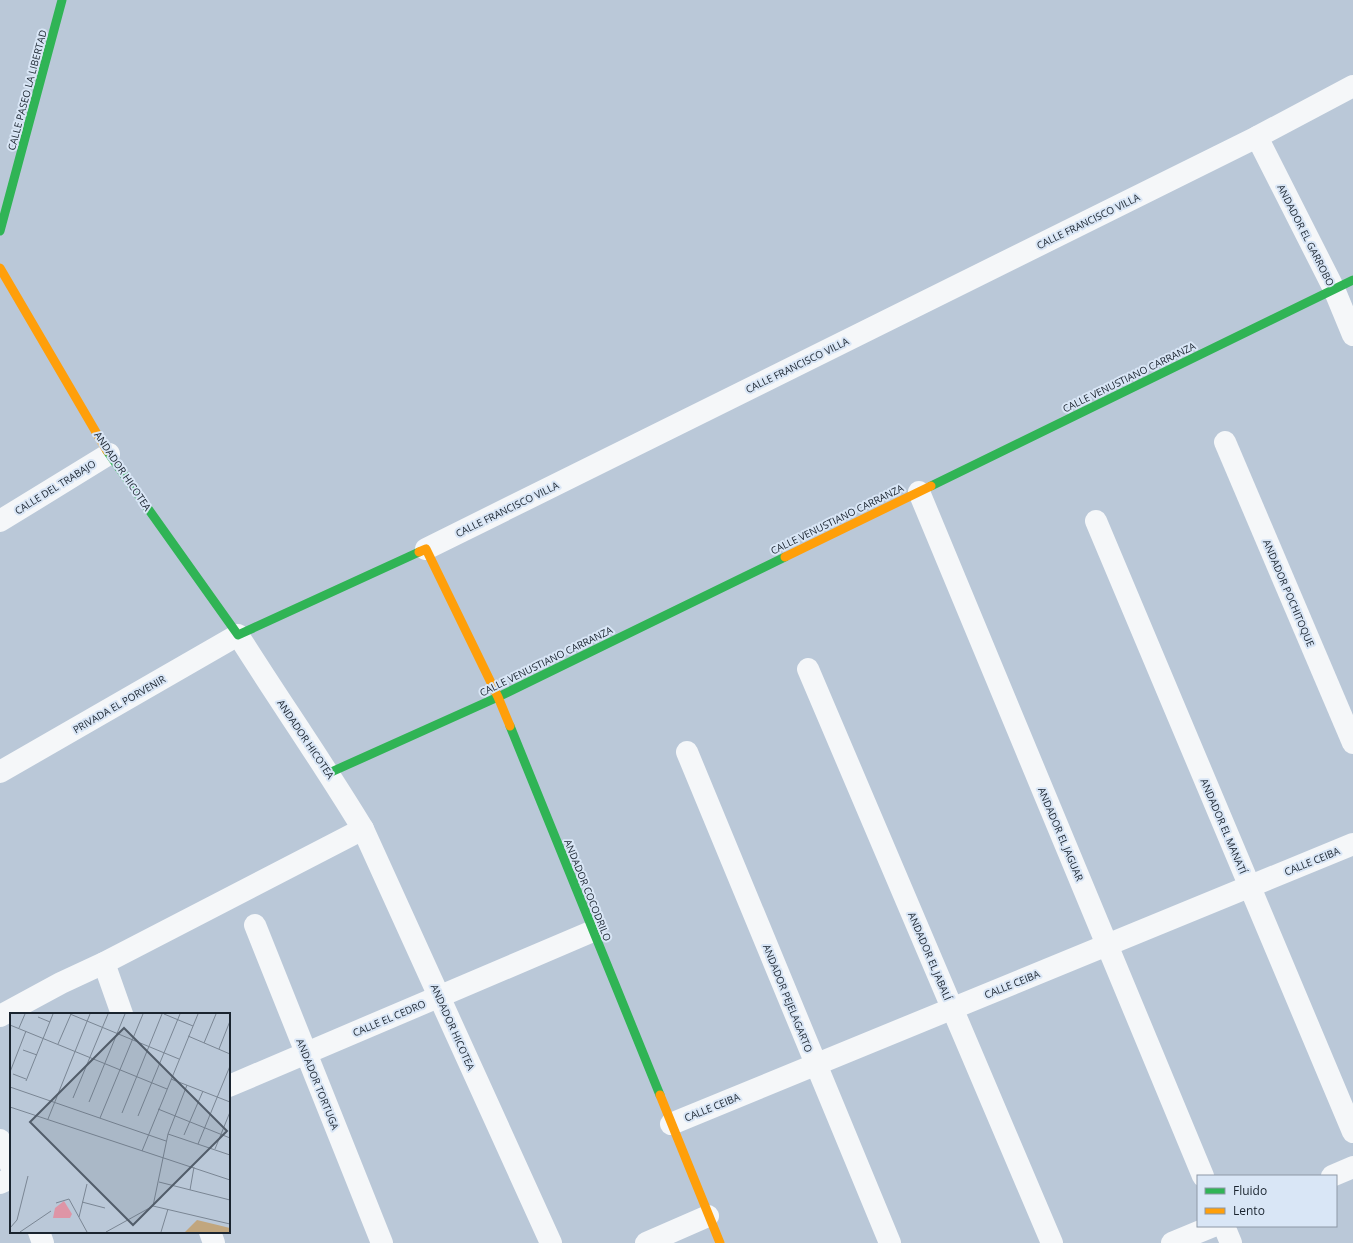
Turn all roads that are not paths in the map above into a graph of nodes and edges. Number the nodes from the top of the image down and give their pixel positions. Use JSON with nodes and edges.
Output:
{"nodes":[{"id":1,"x":62,"y":0,"type":"edge"},
{"id":2,"x":1353,"y":86,"type":"edge"},
{"id":3,"x":1257,"y":137,"type":"junction"},
{"id":4,"x":0,"y":231,"type":"edge"},
{"id":5,"x":0,"y":268,"type":"edge"},
{"id":6,"x":1343,"y":285,"type":"edge"},
{"id":7,"x":1353,"y":334,"type":"edge"},
{"id":8,"x":1225,"y":442,"type":"dead end"},
{"id":9,"x":109,"y":454,"type":"junction"},
{"id":10,"x":919,"y":492,"type":"junction"},
{"id":11,"x":0,"y":521,"type":"edge"},
{"id":12,"x":1096,"y":521,"type":"dead end"},
{"id":13,"x":426,"y":549,"type":"junction"},
{"id":14,"x":238,"y":635,"type":"junction"},
{"id":15,"x":808,"y":669,"type":"dead end"},
{"id":16,"x":498,"y":697,"type":"junction"},
{"id":17,"x":1353,"y":744,"type":"edge"},
{"id":18,"x":687,"y":752,"type":"dead end"},
{"id":19,"x":0,"y":772,"type":"edge"},
{"id":20,"x":329,"y":773,"type":"junction"},
{"id":21,"x":363,"y":829,"type":"junction"},
{"id":22,"x":1353,"y":844,"type":"edge"},
{"id":23,"x":1250,"y":886,"type":"junction"},
{"id":24,"x":255,"y":925,"type":"dead end"},
{"id":25,"x":593,"y":931,"type":"junction"},
{"id":26,"x":1107,"y":945,"type":"junction"},
{"id":27,"x":104,"y":963,"type":"junction"},
{"id":28,"x":439,"y":996,"type":"junction"},
{"id":29,"x":952,"y":1009,"type":"junction"},
{"id":30,"x":122,"y":1013,"type":"edge"},
{"id":31,"x":0,"y":1016,"type":"edge"},
{"id":32,"x":306,"y":1053,"type":"junction"},
{"id":33,"x":815,"y":1064,"type":"junction"},
{"id":34,"x":230,"y":1086,"type":"edge"},
{"id":35,"x":671,"y":1124,"type":"junction"},
{"id":36,"x":1353,"y":1132,"type":"edge"},
{"id":37,"x":0,"y":1140,"type":"edge"},
{"id":38,"x":10,"y":1164,"type":"edge"},
{"id":39,"x":1353,"y":1167,"type":"edge"},
{"id":40,"x":1203,"y":1175,"type":"edge"},
{"id":41,"x":1334,"y":1175,"type":"edge"},
{"id":42,"x":10,"y":1178,"type":"edge"},
{"id":43,"x":0,"y":1183,"type":"edge"},
{"id":44,"x":708,"y":1216,"type":"junction"},
{"id":45,"x":1211,"y":1227,"type":"edge"},
{"id":46,"x":1224,"y":1227,"type":"edge"},
{"id":47,"x":39,"y":1233,"type":"edge"},
{"id":48,"x":210,"y":1233,"type":"edge"},
{"id":49,"x":43,"y":1243,"type":"edge"},
{"id":50,"x":214,"y":1243,"type":"edge"},
{"id":51,"x":382,"y":1243,"type":"edge"},
{"id":52,"x":551,"y":1243,"type":"edge"},
{"id":53,"x":646,"y":1243,"type":"edge"},
{"id":54,"x":720,"y":1243,"type":"edge"},
{"id":55,"x":890,"y":1243,"type":"edge"},
{"id":56,"x":1052,"y":1243,"type":"edge"},
{"id":57,"x":1172,"y":1243,"type":"edge"},
{"id":58,"x":1231,"y":1243,"type":"edge"}],
"edges":[{"from":1,"to":4,"type":"street","name":"CALLE PASEO LA LIBERTAD"},
{"from":2,"to":3,"type":"street","name":"CALLE FRANCISCO VILLA"},
{"from":3,"to":6,"type":"street","name":"ANDADOR EL GARROBO"},
{"from":3,"to":13,"type":"street","name":"CALLE FRANCISCO VILLA"},
{"from":5,"to":9,"type":"street","name":"ANDADOR HICOTEA"},
{"from":6,"to":7,"type":"street","name":"ANDADOR EL GARROBO"},
{"from":6,"to":10,"type":"street","name":"CALLE VENUSTIANO CARRANZA"},
{"from":8,"to":17,"type":"street","name":"ANDADOR POCHITOQUE"},
{"from":9,"to":11,"type":"street","name":"CALLE DEL TRABAJO"},
{"from":9,"to":14,"type":"street","name":"ANDADOR HICOTEA"},
{"from":10,"to":16,"type":"street","name":"CALLE VENUSTIANO CARRANZA"},
{"from":10,"to":26,"type":"street","name":"ANDADOR EL JAGUAR"},
{"from":12,"to":23,"type":"street","name":"ANDADOR EL MANATÍ"},
{"from":13,"to":14,"type":"street","name":"CALLE FRANCISCO VILLA"},
{"from":13,"to":16,"type":"street","name":"ANDADOR COCODRILO"},
{"from":14,"to":19,"type":"street","name":"PRIVADA EL PORVENIR"},
{"from":14,"to":20,"type":"street","name":"ANDADOR HICOTEA"},
{"from":15,"to":29,"type":"street","name":"ANDADOR EL JABALÍ"},
{"from":16,"to":20,"type":"street","name":"CALLE VENUSTIANO CARRANZA"},
{"from":16,"to":25,"type":"street","name":"ANDADOR COCODRILO"},
{"from":18,"to":33,"type":"street","name":"ANDADOR PEJELAGARTO"},
{"from":20,"to":21,"type":"street","name":"ANDADOR HICOTEA"},
{"from":21,"to":27,"type":"street"},
{"from":21,"to":28,"type":"street","name":"ANDADOR HICOTEA"},
{"from":22,"to":23,"type":"street","name":"CALLE CEIBA"},
{"from":23,"to":26,"type":"street","name":"CALLE CEIBA"},
{"from":23,"to":36,"type":"street","name":"ANDADOR EL MANATÍ"},
{"from":24,"to":32,"type":"street","name":"ANDADOR TORTUGA"},
{"from":25,"to":28,"type":"street","name":"CALLE EL CEDRO"},
{"from":25,"to":35,"type":"street","name":"ANDADOR COCODRILO"},
{"from":26,"to":29,"type":"street","name":"CALLE CEIBA"},
{"from":26,"to":40,"type":"street","name":"ANDADOR EL JAGUAR"},
{"from":27,"to":30,"type":"street"},
{"from":27,"to":31,"type":"street"},
{"from":28,"to":32,"type":"street","name":"CALLE EL CEDRO"},
{"from":28,"to":52,"type":"street","name":"ANDADOR HICOTEA"},
{"from":29,"to":33,"type":"street","name":"CALLE CEIBA"},
{"from":29,"to":56,"type":"street","name":"ANDADOR EL JABALÍ"},
{"from":32,"to":34,"type":"street","name":"CALLE EL CEDRO"},
{"from":32,"to":51,"type":"street","name":"ANDADOR TORTUGA"},
{"from":33,"to":35,"type":"street","name":"CALLE CEIBA"},
{"from":33,"to":55,"type":"street","name":"ANDADOR PEJELAGARTO"},
{"from":35,"to":44,"type":"street","name":"ANDADOR COCODRILO"},
{"from":37,"to":38,"type":"street"},
{"from":39,"to":41,"type":"street"},
{"from":42,"to":43,"type":"street"},
{"from":44,"to":53,"type":"street"},
{"from":44,"to":54,"type":"street","name":"ANDADOR COCODRILO"},
{"from":45,"to":57,"type":"street"},
{"from":46,"to":58,"type":"street"},
{"from":47,"to":49,"type":"street"},
{"from":48,"to":50,"type":"street"}]}
